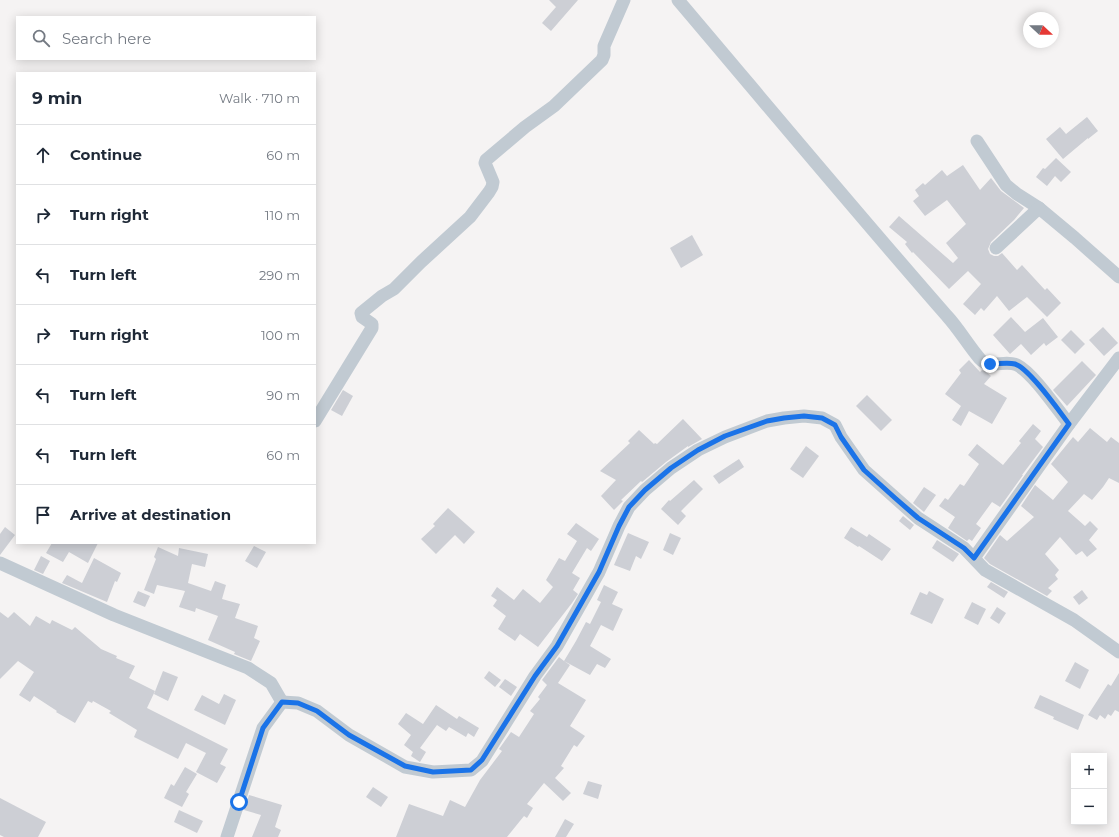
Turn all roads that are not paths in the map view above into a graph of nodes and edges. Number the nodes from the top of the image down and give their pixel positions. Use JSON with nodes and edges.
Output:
{"nodes":[{"id":1,"x":624,"y":0,"type":"edge"},
{"id":2,"x":678,"y":0,"type":"edge"},
{"id":3,"x":977,"y":141,"type":"dead end"},
{"id":4,"x":1038,"y":208,"type":"junction"},
{"id":5,"x":996,"y":248,"type":"dead end"},
{"id":6,"x":1119,"y":276,"type":"edge"},
{"id":7,"x":1119,"y":358,"type":"edge"},
{"id":8,"x":316,"y":419,"type":"edge"},
{"id":9,"x":1069,"y":424,"type":"junction"},
{"id":10,"x":974,"y":558,"type":"junction"},
{"id":11,"x":0,"y":563,"type":"edge"},
{"id":12,"x":1119,"y":652,"type":"edge"},
{"id":13,"x":282,"y":702,"type":"junction"},
{"id":14,"x":227,"y":837,"type":"edge"}],
"edges":[{"from":1,"to":8,"type":"street"},
{"from":2,"to":9,"type":"street"},
{"from":3,"to":4,"type":"street"},
{"from":4,"to":5,"type":"street"},
{"from":4,"to":6,"type":"street"},
{"from":7,"to":9,"type":"street"},
{"from":9,"to":10,"type":"street"},
{"from":10,"to":12,"type":"street"},
{"from":10,"to":13,"type":"street"},
{"from":11,"to":13,"type":"street"},
{"from":13,"to":14,"type":"street"}]}
